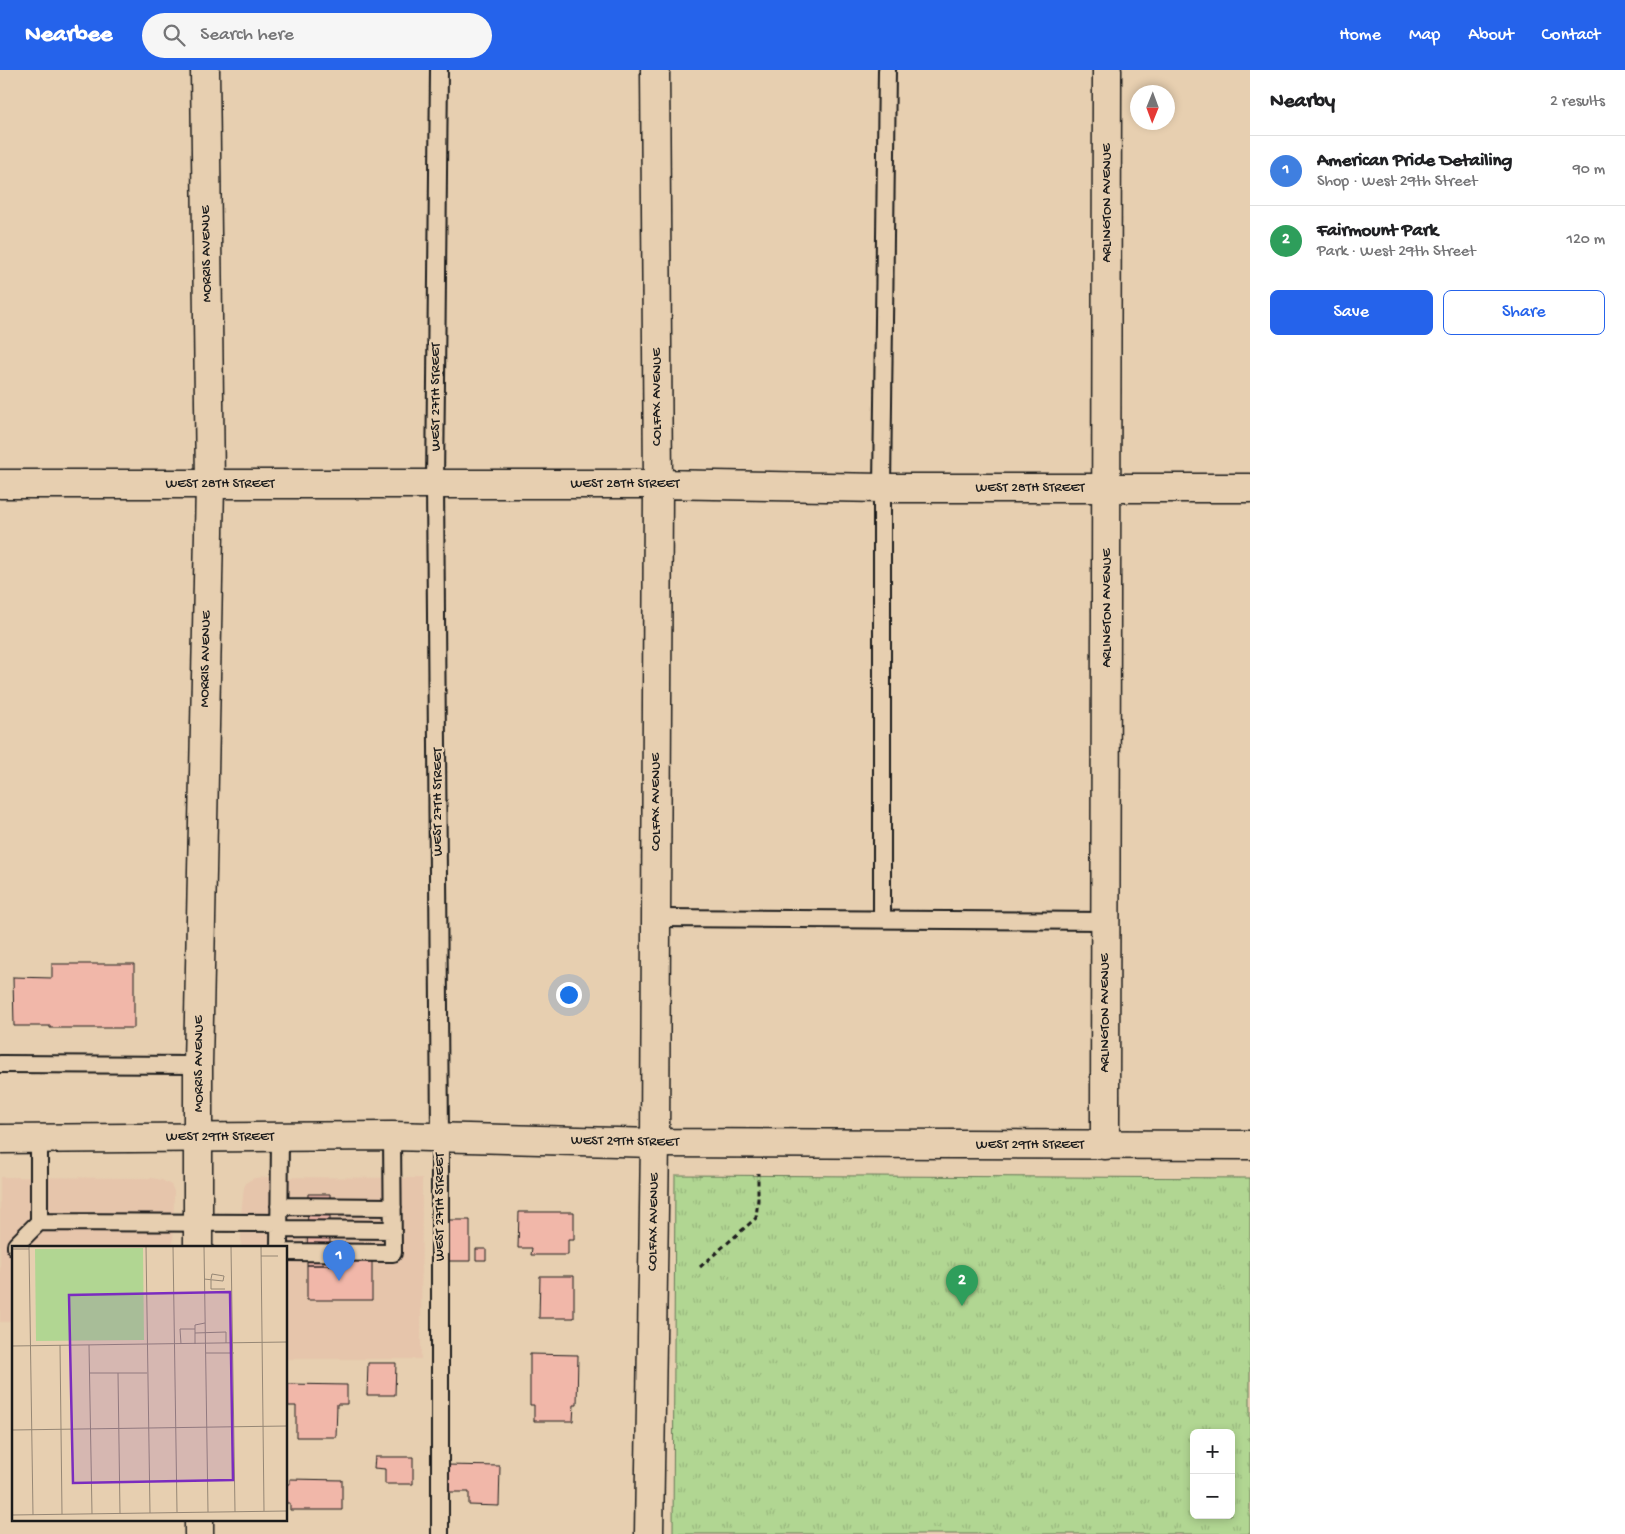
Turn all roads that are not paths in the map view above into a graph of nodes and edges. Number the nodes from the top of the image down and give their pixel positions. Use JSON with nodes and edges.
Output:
{"nodes":[{"id":1,"x":205,"y":70,"type":"edge"},
{"id":2,"x":438,"y":70,"type":"edge"},
{"id":3,"x":655,"y":70,"type":"edge"},
{"id":4,"x":887,"y":70,"type":"edge"},
{"id":5,"x":1107,"y":70,"type":"edge"},
{"id":6,"x":0,"y":484,"type":"edge"},
{"id":7,"x":210,"y":484,"type":"junction"},
{"id":8,"x":435,"y":484,"type":"junction"},
{"id":9,"x":658,"y":484,"type":"junction"},
{"id":10,"x":882,"y":488,"type":"junction"},
{"id":11,"x":1108,"y":488,"type":"junction"},
{"id":12,"x":1250,"y":488,"type":"edge"},
{"id":13,"x":655,"y":918,"type":"junction"},
{"id":14,"x":882,"y":918,"type":"junction"},
{"id":15,"x":1104,"y":921,"type":"junction"},
{"id":16,"x":0,"y":1064,"type":"edge"},
{"id":17,"x":198,"y":1065,"type":"junction"},
{"id":18,"x":392,"y":1136,"type":"junction"},
{"id":19,"x":198,"y":1137,"type":"junction"},
{"id":20,"x":280,"y":1137,"type":"junction"},
{"id":21,"x":440,"y":1137,"type":"junction"},
{"id":22,"x":0,"y":1139,"type":"edge"},
{"id":23,"x":39,"y":1139,"type":"junction"},
{"id":24,"x":655,"y":1143,"type":"junction"},
{"id":25,"x":1250,"y":1145,"type":"edge"},
{"id":26,"x":1105,"y":1146,"type":"junction"},
{"id":27,"x":279,"y":1206,"type":"junction"},
{"id":28,"x":393,"y":1207,"type":"junction"},
{"id":29,"x":39,"y":1222,"type":"junction"},
{"id":30,"x":279,"y":1226,"type":"junction"},
{"id":31,"x":393,"y":1230,"type":"junction"},
{"id":32,"x":198,"y":1235,"type":"edge"},
{"id":33,"x":16,"y":1246,"type":"edge"},
{"id":34,"x":279,"y":1246,"type":"edge"},
{"id":35,"x":288,"y":1252,"type":"edge"},
{"id":36,"x":440,"y":1534,"type":"edge"},
{"id":37,"x":649,"y":1534,"type":"edge"}],
"edges":[{"from":1,"to":7,"type":"street","name":"MORRIS AVENUE"},
{"from":2,"to":8,"type":"lane","name":"WEST 27TH STREET"},
{"from":3,"to":9,"type":"street","name":"COLFAX AVENUE"},
{"from":4,"to":10,"type":"lane"},
{"from":5,"to":11,"type":"street","name":"ARLINGTON AVENUE"},
{"from":6,"to":7,"type":"street","name":"WEST 28TH STREET"},
{"from":7,"to":8,"type":"street","name":"WEST 28TH STREET"},
{"from":7,"to":17,"type":"street","name":"MORRIS AVENUE"},
{"from":8,"to":9,"type":"street","name":"WEST 28TH STREET"},
{"from":8,"to":21,"type":"lane","name":"WEST 27TH STREET"},
{"from":9,"to":10,"type":"street","name":"WEST 28TH STREET"},
{"from":9,"to":13,"type":"street","name":"COLFAX AVENUE"},
{"from":10,"to":11,"type":"street","name":"WEST 28TH STREET"},
{"from":10,"to":14,"type":"lane"},
{"from":11,"to":12,"type":"street","name":"WEST 28TH STREET"},
{"from":11,"to":15,"type":"street","name":"ARLINGTON AVENUE"},
{"from":13,"to":14,"type":"lane"},
{"from":13,"to":24,"type":"street","name":"COLFAX AVENUE"},
{"from":14,"to":15,"type":"lane"},
{"from":15,"to":26,"type":"street","name":"ARLINGTON AVENUE"},
{"from":16,"to":17,"type":"lane"},
{"from":17,"to":19,"type":"street","name":"MORRIS AVENUE"},
{"from":18,"to":20,"type":"street","name":"WEST 29TH STREET"},
{"from":18,"to":21,"type":"street","name":"WEST 29TH STREET"},
{"from":18,"to":28,"type":"lane"},
{"from":19,"to":20,"type":"street","name":"WEST 29TH STREET"},
{"from":19,"to":23,"type":"street","name":"WEST 29TH STREET"},
{"from":19,"to":32,"type":"street","name":"MORRIS AVENUE"},
{"from":20,"to":27,"type":"lane"},
{"from":21,"to":24,"type":"street","name":"WEST 29TH STREET"},
{"from":21,"to":36,"type":"lane","name":"WEST 27TH STREET"},
{"from":22,"to":23,"type":"street","name":"WEST 29TH STREET"},
{"from":23,"to":29,"type":"lane"},
{"from":24,"to":26,"type":"street","name":"WEST 29TH STREET"},
{"from":24,"to":37,"type":"street","name":"COLFAX AVENUE"},
{"from":25,"to":26,"type":"street","name":"WEST 29TH STREET"},
{"from":27,"to":28,"type":"lane"},
{"from":27,"to":30,"type":"lane"},
{"from":28,"to":31,"type":"lane"},
{"from":29,"to":32,"type":"lane"},
{"from":29,"to":33,"type":"lane"},
{"from":30,"to":31,"type":"lane"},
{"from":30,"to":32,"type":"lane"},
{"from":30,"to":34,"type":"lane"},
{"from":31,"to":35,"type":"lane"}]}
